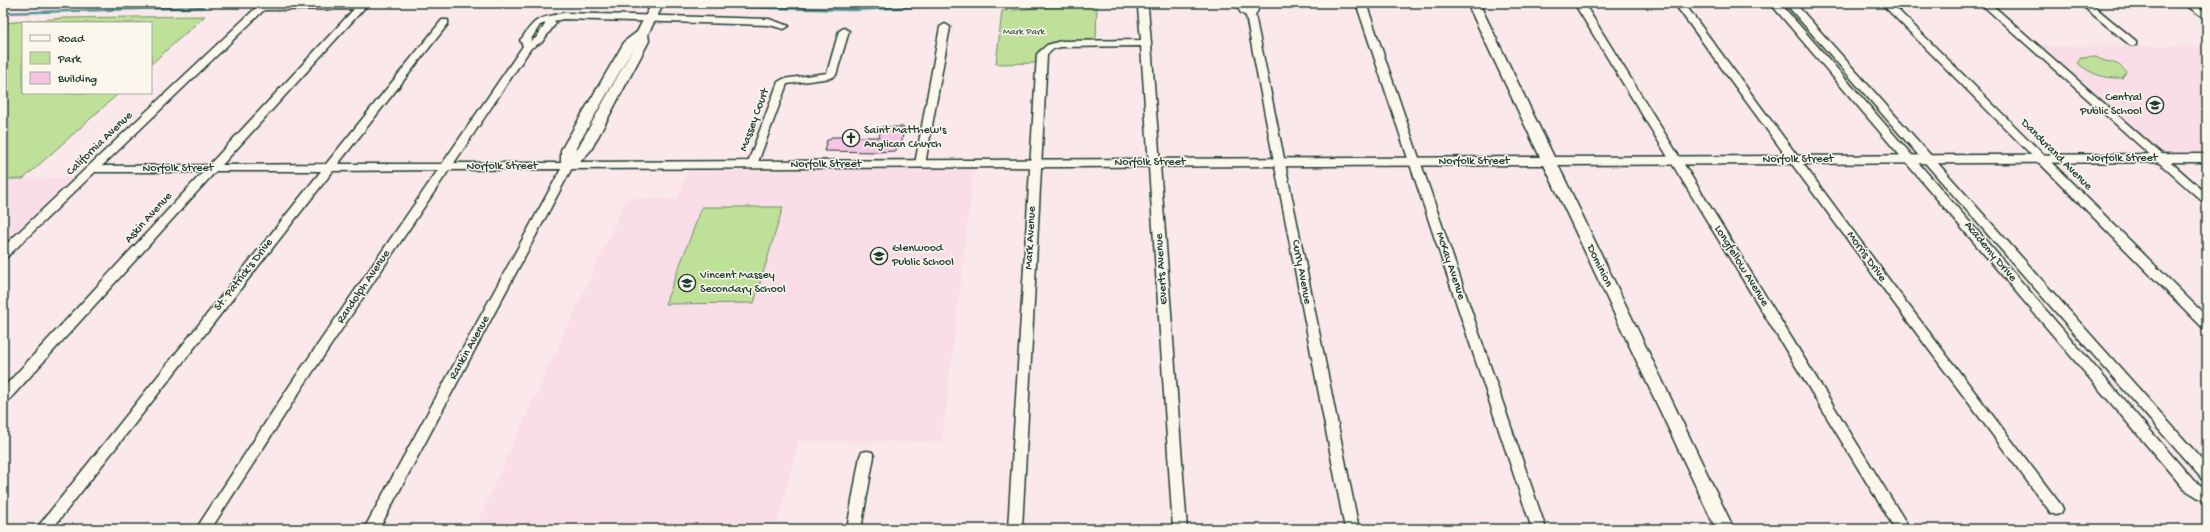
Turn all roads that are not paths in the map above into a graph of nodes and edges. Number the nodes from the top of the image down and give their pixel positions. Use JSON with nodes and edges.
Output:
{"nodes":[{"id":1,"x":658,"y":3,"type":"edge"},
{"id":2,"x":1240,"y":3,"type":"edge"},
{"id":3,"x":1361,"y":3,"type":"edge"},
{"id":4,"x":1473,"y":3,"type":"edge"},
{"id":5,"x":1579,"y":3,"type":"edge"},
{"id":6,"x":1679,"y":3,"type":"edge"},
{"id":7,"x":1775,"y":3,"type":"edge"},
{"id":8,"x":1790,"y":3,"type":"edge"},
{"id":9,"x":1886,"y":3,"type":"edge"},
{"id":10,"x":1985,"y":3,"type":"edge"},
{"id":11,"x":2084,"y":3,"type":"edge"},
{"id":12,"x":2188,"y":3,"type":"edge"},
{"id":13,"x":362,"y":4,"type":"edge"},
{"id":14,"x":264,"y":5,"type":"edge"},
{"id":15,"x":1143,"y":8,"type":"dead end"},
{"id":16,"x":1251,"y":9,"type":"edge"},
{"id":17,"x":650,"y":17,"type":"junction"},
{"id":18,"x":2207,"y":17,"type":"edge"},
{"id":19,"x":445,"y":22,"type":"dead end"},
{"id":20,"x":784,"y":26,"type":"dead end"},
{"id":21,"x":945,"y":27,"type":"dead end"},
{"id":22,"x":844,"y":31,"type":"dead end"},
{"id":23,"x":1146,"y":43,"type":"junction"},
{"id":24,"x":2133,"y":43,"type":"dead end"},
{"id":25,"x":2160,"y":158,"type":"junction"},
{"id":26,"x":2207,"y":158,"type":"edge"},
{"id":27,"x":2042,"y":159,"type":"junction"},
{"id":28,"x":1795,"y":160,"type":"junction"},
{"id":29,"x":1911,"y":160,"type":"junction"},
{"id":30,"x":1928,"y":160,"type":"junction"},
{"id":31,"x":1548,"y":161,"type":"junction"},
{"id":32,"x":1676,"y":161,"type":"junction"},
{"id":33,"x":1415,"y":162,"type":"junction"},
{"id":34,"x":1154,"y":163,"type":"junction"},
{"id":35,"x":1279,"y":163,"type":"junction"},
{"id":36,"x":920,"y":164,"type":"junction"},
{"id":37,"x":1036,"y":164,"type":"junction"},
{"id":38,"x":752,"y":165,"type":"junction"},
{"id":39,"x":568,"y":166,"type":"junction"},
{"id":40,"x":446,"y":167,"type":"junction"},
{"id":41,"x":212,"y":168,"type":"junction"},
{"id":42,"x":329,"y":168,"type":"junction"},
{"id":43,"x":92,"y":169,"type":"junction"},
{"id":44,"x":2207,"y":200,"type":"edge"},
{"id":45,"x":3,"y":254,"type":"edge"},
{"id":46,"x":2207,"y":325,"type":"edge"},
{"id":47,"x":3,"y":397,"type":"edge"},
{"id":48,"x":867,"y":456,"type":"dead end"},
{"id":49,"x":2207,"y":475,"type":"edge"},
{"id":50,"x":2207,"y":497,"type":"edge"},
{"id":51,"x":2056,"y":509,"type":"dead end"},
{"id":52,"x":42,"y":529,"type":"edge"},
{"id":53,"x":203,"y":529,"type":"edge"},
{"id":54,"x":371,"y":529,"type":"edge"},
{"id":55,"x":854,"y":529,"type":"edge"},
{"id":56,"x":1015,"y":529,"type":"edge"},
{"id":57,"x":1180,"y":529,"type":"edge"},
{"id":58,"x":1352,"y":529,"type":"edge"},
{"id":59,"x":1539,"y":529,"type":"edge"},
{"id":60,"x":1725,"y":529,"type":"edge"},
{"id":61,"x":1903,"y":529,"type":"edge"}],
"edges":[{"from":1,"to":17,"type":"street","name":"Rankin Avenue"},
{"from":2,"to":16,"type":"street","name":"Curry Avenue"},
{"from":3,"to":33,"type":"street","name":"McKay Avenue"},
{"from":4,"to":31,"type":"street","name":"Dominion"},
{"from":5,"to":32,"type":"street","name":"Longfellow Avenue"},
{"from":6,"to":28,"type":"street","name":"Morris Drive"},
{"from":7,"to":29,"type":"street","name":"Academy Drive"},
{"from":8,"to":30,"type":"street","name":"Academy Drive"},
{"from":9,"to":27,"type":"street","name":"Dandurand Avenue"},
{"from":10,"to":25,"type":"street"},
{"from":11,"to":24,"type":"street"},
{"from":12,"to":18,"type":"street"},
{"from":13,"to":14,"type":"street"},
{"from":13,"to":41,"type":"street","name":"Askin Avenue"},
{"from":14,"to":43,"type":"street","name":"California Avenue"},
{"from":15,"to":23,"type":"street","name":"Everts Avenue"},
{"from":16,"to":35,"type":"street","name":"Curry Avenue"},
{"from":17,"to":20,"type":"street"},
{"from":17,"to":39,"type":"street","name":"Rankin Avenue"},
{"from":17,"to":40,"type":"street","name":"Randolph Avenue"},
{"from":19,"to":42,"type":"street","name":"St. Patrick's Drive"},
{"from":21,"to":36,"type":"street"},
{"from":22,"to":38,"type":"street","name":"Massey Court"},
{"from":23,"to":34,"type":"street","name":"Everts Avenue"},
{"from":23,"to":37,"type":"street","name":"Mark Avenue"},
{"from":25,"to":26,"type":"street","name":"Norfolk Street"},
{"from":25,"to":27,"type":"street","name":"Norfolk Street"},
{"from":25,"to":44,"type":"street"},
{"from":27,"to":30,"type":"street","name":"Norfolk Street"},
{"from":27,"to":46,"type":"street","name":"Dandurand Avenue"},
{"from":28,"to":29,"type":"street","name":"Norfolk Street"},
{"from":28,"to":32,"type":"street","name":"Norfolk Street"},
{"from":28,"to":51,"type":"street","name":"Morris Drive"},
{"from":29,"to":30,"type":"street","name":"Norfolk Street"},
{"from":29,"to":50,"type":"street","name":"Academy Drive"},
{"from":30,"to":49,"type":"street","name":"Academy Drive"},
{"from":31,"to":32,"type":"street","name":"Norfolk Street"},
{"from":31,"to":33,"type":"street","name":"Norfolk Street"},
{"from":31,"to":60,"type":"street","name":"Dominion"},
{"from":32,"to":61,"type":"street","name":"Longfellow Avenue"},
{"from":33,"to":35,"type":"street","name":"Norfolk Street"},
{"from":33,"to":59,"type":"street","name":"McKay Avenue"},
{"from":34,"to":35,"type":"street","name":"Norfolk Street"},
{"from":34,"to":37,"type":"street","name":"Norfolk Street"},
{"from":34,"to":57,"type":"street","name":"Everts Avenue"},
{"from":35,"to":58,"type":"street","name":"Curry Avenue"},
{"from":36,"to":37,"type":"street","name":"Norfolk Street"},
{"from":36,"to":38,"type":"street","name":"Norfolk Street"},
{"from":37,"to":56,"type":"street","name":"Mark Avenue"},
{"from":38,"to":39,"type":"street","name":"Norfolk Street"},
{"from":39,"to":40,"type":"street","name":"Norfolk Street"},
{"from":39,"to":54,"type":"street","name":"Rankin Avenue"},
{"from":40,"to":42,"type":"street","name":"Norfolk Street"},
{"from":40,"to":53,"type":"street","name":"Randolph Avenue"},
{"from":41,"to":42,"type":"street","name":"Norfolk Street"},
{"from":41,"to":43,"type":"street","name":"Norfolk Street"},
{"from":41,"to":47,"type":"street","name":"Askin Avenue"},
{"from":42,"to":52,"type":"street","name":"St. Patrick's Drive"},
{"from":43,"to":45,"type":"street","name":"California Avenue"},
{"from":48,"to":55,"type":"street"}]}
